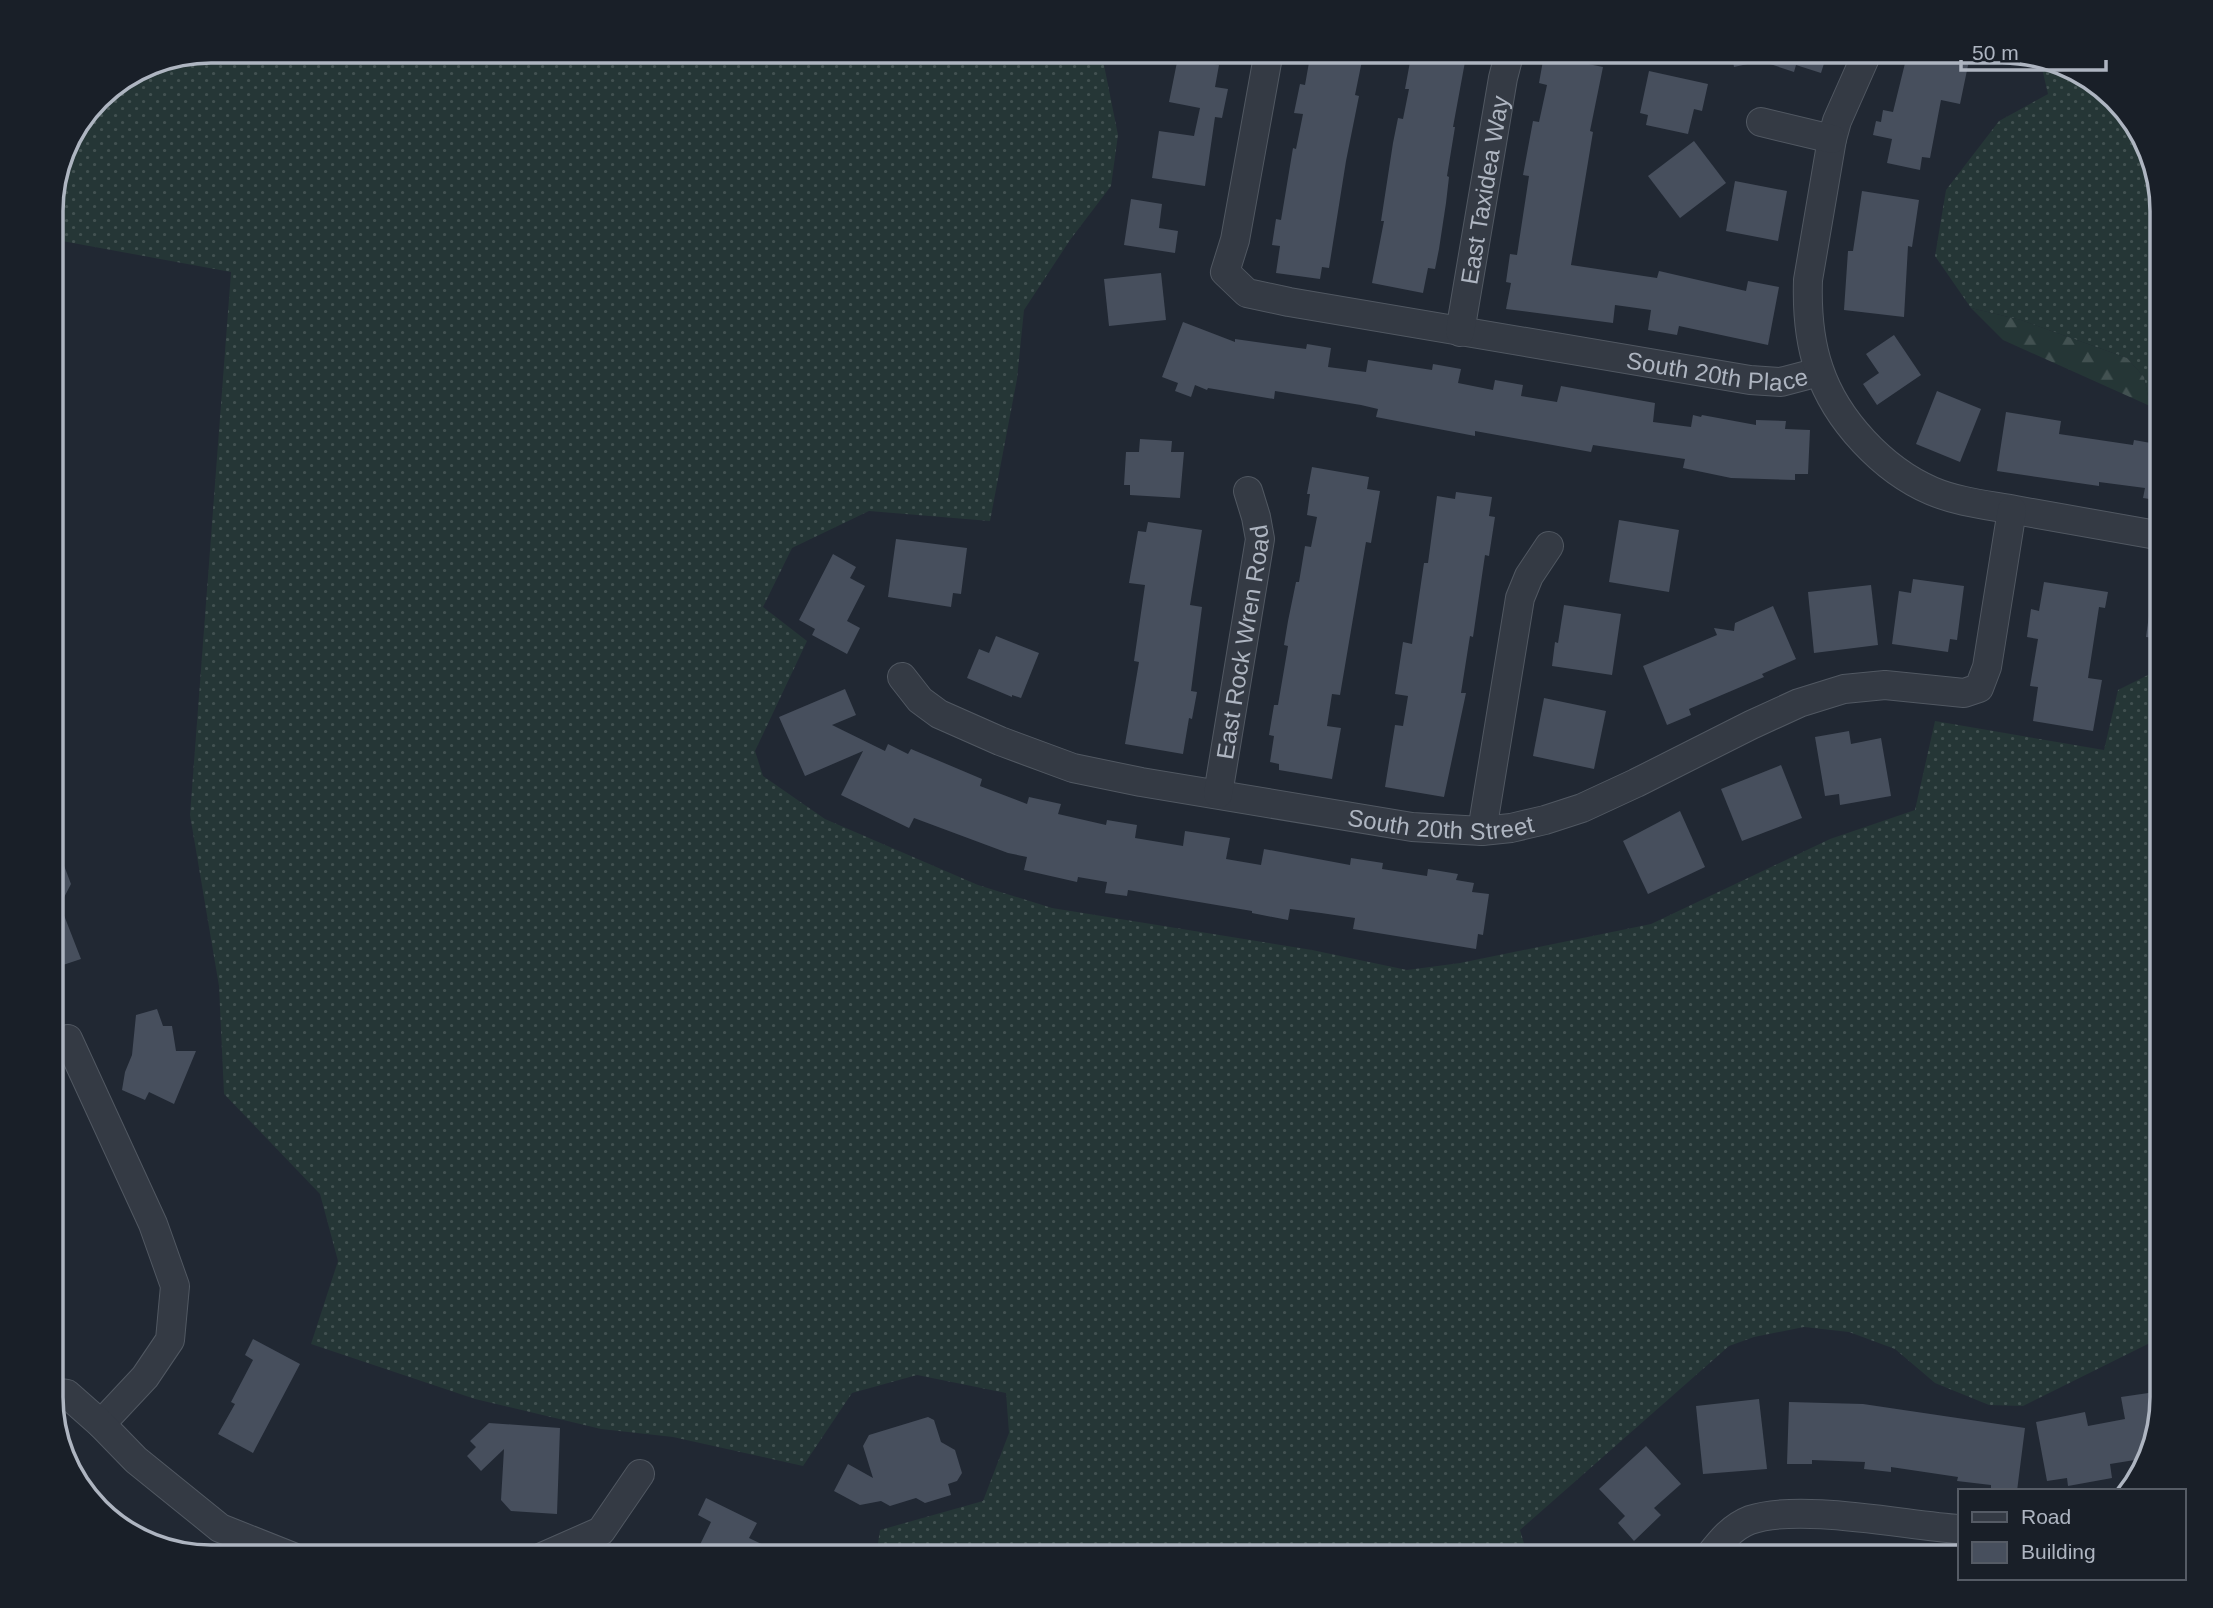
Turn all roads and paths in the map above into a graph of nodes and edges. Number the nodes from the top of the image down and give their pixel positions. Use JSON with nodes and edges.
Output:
{"nodes":[{"id":1,"x":1267,"y":63,"type":"edge"},
{"id":2,"x":1507,"y":63,"type":"edge"},
{"id":3,"x":1863,"y":63,"type":"edge"},
{"id":4,"x":1761,"y":122,"type":"dead end"},
{"id":5,"x":1832,"y":139,"type":"junction"},
{"id":6,"x":1460,"y":332,"type":"junction"},
{"id":7,"x":1819,"y":372,"type":"junction"},
{"id":8,"x":1248,"y":491,"type":"dead end"},
{"id":9,"x":2012,"y":510,"type":"junction"},
{"id":10,"x":2150,"y":534,"type":"edge"},
{"id":11,"x":1549,"y":546,"type":"dead end"},
{"id":12,"x":902,"y":677,"type":"dead end"},
{"id":13,"x":1218,"y":794,"type":"junction"},
{"id":14,"x":1482,"y":831,"type":"junction"},
{"id":15,"x":68,"y":1040,"type":"dead end"},
{"id":16,"x":63,"y":1394,"type":"edge"},
{"id":17,"x":101,"y":1424,"type":"junction"},
{"id":18,"x":640,"y":1474,"type":"dead end"},
{"id":19,"x":1958,"y":1529,"type":"edge"},
{"id":20,"x":263,"y":1545,"type":"edge"},
{"id":21,"x":569,"y":1545,"type":"edge"},
{"id":22,"x":1718,"y":1545,"type":"edge"}],
"edges":[{"from":1,"to":6,"type":"street","name":"South 20th Place"},
{"from":2,"to":6,"type":"street","name":"East Taxidea Way"},
{"from":3,"to":5,"type":"street"},
{"from":4,"to":5,"type":"street"},
{"from":5,"to":7,"type":"street"},
{"from":6,"to":7,"type":"street","name":"South 20th Place"},
{"from":7,"to":9,"type":"street","name":"South 20th Place"},
{"from":8,"to":13,"type":"street","name":"East Rock Wren Road"},
{"from":9,"to":10,"type":"street","name":"South 20th Place"},
{"from":9,"to":14,"type":"street","name":"South 20th Street"},
{"from":11,"to":14,"type":"street"},
{"from":12,"to":13,"type":"street","name":"South 20th Street"},
{"from":13,"to":14,"type":"street","name":"South 20th Street"},
{"from":15,"to":17,"type":"street"},
{"from":16,"to":17,"type":"street"},
{"from":17,"to":20,"type":"street"},
{"from":18,"to":21,"type":"street"},
{"from":19,"to":22,"type":"street"}]}
